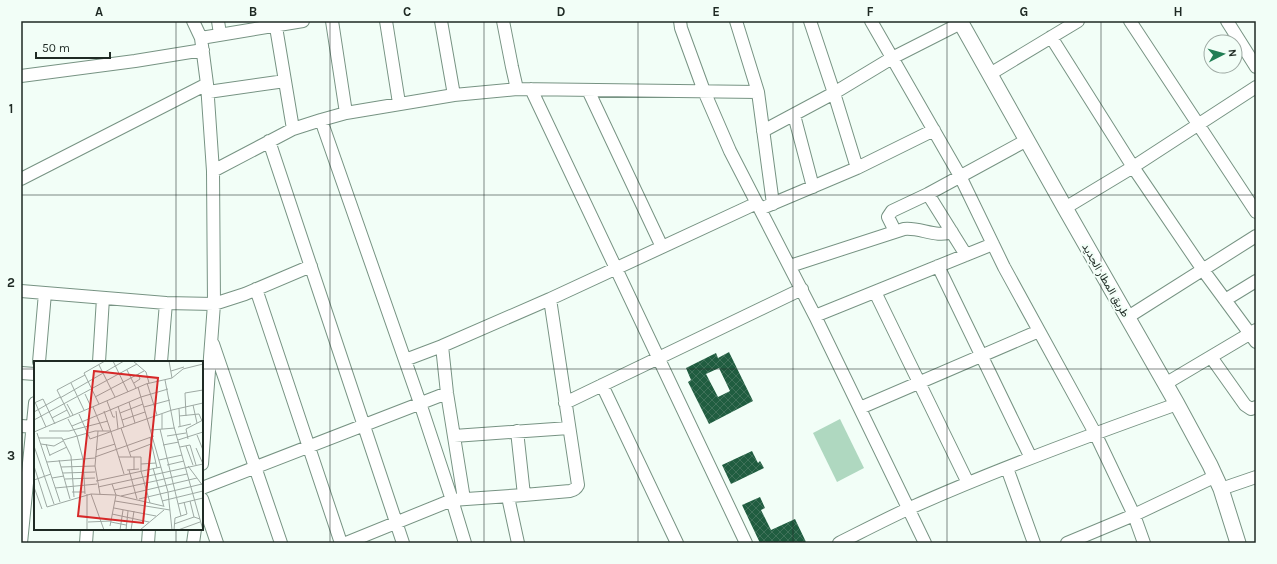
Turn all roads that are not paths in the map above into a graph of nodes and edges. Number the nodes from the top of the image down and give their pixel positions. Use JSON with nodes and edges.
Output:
{"nodes":[{"id":1,"x":193,"y":21,"type":"edge"},
{"id":2,"x":218,"y":21,"type":"edge"},
{"id":3,"x":303,"y":21,"type":"edge"},
{"id":4,"x":332,"y":21,"type":"edge"},
{"id":5,"x":386,"y":21,"type":"edge"},
{"id":6,"x":441,"y":21,"type":"edge"},
{"id":7,"x":503,"y":21,"type":"edge"},
{"id":8,"x":680,"y":21,"type":"edge"},
{"id":9,"x":736,"y":21,"type":"edge"},
{"id":10,"x":810,"y":21,"type":"edge"},
{"id":11,"x":871,"y":21,"type":"edge"},
{"id":12,"x":1078,"y":21,"type":"edge"},
{"id":13,"x":1130,"y":21,"type":"edge"},
{"id":14,"x":1227,"y":21,"type":"edge"},
{"id":15,"x":959,"y":22,"type":"edge"},
{"id":16,"x":275,"y":23,"type":"edge"},
{"id":17,"x":220,"y":34,"type":"junction"},
{"id":18,"x":1051,"y":38,"type":"junction"},
{"id":19,"x":202,"y":44,"type":"junction"},
{"id":20,"x":892,"y":58,"type":"junction"},
{"id":21,"x":1256,"y":67,"type":"edge"},
{"id":22,"x":990,"y":74,"type":"junction"},
{"id":23,"x":21,"y":76,"type":"edge"},
{"id":24,"x":285,"y":81,"type":"junction"},
{"id":25,"x":1256,"y":87,"type":"edge"},
{"id":26,"x":208,"y":88,"type":"junction"},
{"id":27,"x":518,"y":89,"type":"junction"},
{"id":28,"x":531,"y":89,"type":"junction"},
{"id":29,"x":588,"y":90,"type":"junction"},
{"id":30,"x":704,"y":91,"type":"junction"},
{"id":31,"x":758,"y":92,"type":"junction"},
{"id":32,"x":834,"y":93,"type":"junction"},
{"id":33,"x":454,"y":95,"type":"junction"},
{"id":34,"x":399,"y":103,"type":"junction"},
{"id":35,"x":346,"y":113,"type":"junction"},
{"id":36,"x":794,"y":115,"type":"junction"},
{"id":37,"x":321,"y":120,"type":"junction"},
{"id":38,"x":1199,"y":124,"type":"junction"},
{"id":39,"x":293,"y":129,"type":"junction"},
{"id":40,"x":934,"y":130,"type":"junction"},
{"id":41,"x":763,"y":131,"type":"junction"},
{"id":42,"x":1027,"y":140,"type":"junction"},
{"id":43,"x":269,"y":141,"type":"junction"},
{"id":44,"x":857,"y":168,"type":"junction"},
{"id":45,"x":1133,"y":168,"type":"junction"},
{"id":46,"x":213,"y":171,"type":"junction"},
{"id":47,"x":960,"y":176,"type":"junction"},
{"id":48,"x":21,"y":178,"type":"edge"},
{"id":49,"x":814,"y":187,"type":"junction"},
{"id":50,"x":928,"y":194,"type":"junction"},
{"id":51,"x":773,"y":204,"type":"junction"},
{"id":52,"x":759,"y":206,"type":"junction"},
{"id":53,"x":1064,"y":208,"type":"junction"},
{"id":54,"x":1256,"y":212,"type":"edge"},
{"id":55,"x":895,"y":231,"type":"junction"},
{"id":56,"x":952,"y":232,"type":"junction"},
{"id":57,"x":1256,"y":236,"type":"edge"},
{"id":58,"x":993,"y":244,"type":"junction"},
{"id":59,"x":662,"y":247,"type":"junction"},
{"id":60,"x":966,"y":255,"type":"junction"},
{"id":61,"x":311,"y":266,"type":"junction"},
{"id":62,"x":790,"y":266,"type":"junction"},
{"id":63,"x":938,"y":266,"type":"junction"},
{"id":64,"x":616,"y":268,"type":"junction"},
{"id":65,"x":1203,"y":270,"type":"junction"},
{"id":66,"x":1256,"y":281,"type":"edge"},
{"id":67,"x":256,"y":289,"type":"junction"},
{"id":68,"x":802,"y":289,"type":"junction"},
{"id":69,"x":21,"y":291,"type":"edge"},
{"id":70,"x":875,"y":292,"type":"junction"},
{"id":71,"x":45,"y":293,"type":"junction"},
{"id":72,"x":103,"y":298,"type":"junction"},
{"id":73,"x":550,"y":299,"type":"junction"},
{"id":74,"x":1225,"y":300,"type":"junction"},
{"id":75,"x":166,"y":303,"type":"junction"},
{"id":76,"x":214,"y":304,"type":"junction"},
{"id":77,"x":815,"y":316,"type":"junction"},
{"id":78,"x":1128,"y":317,"type":"junction"},
{"id":79,"x":1039,"y":331,"type":"junction"},
{"id":80,"x":1254,"y":335,"type":"edge"},
{"id":81,"x":212,"y":339,"type":"junction"},
{"id":82,"x":442,"y":346,"type":"junction"},
{"id":83,"x":981,"y":356,"type":"junction"},
{"id":84,"x":1211,"y":357,"type":"junction"},
{"id":85,"x":658,"y":358,"type":"junction"},
{"id":86,"x":405,"y":360,"type":"junction"},
{"id":87,"x":39,"y":361,"type":"edge"},
{"id":88,"x":99,"y":361,"type":"edge"},
{"id":89,"x":161,"y":361,"type":"edge"},
{"id":90,"x":21,"y":373,"type":"edge"},
{"id":91,"x":34,"y":374,"type":"edge"},
{"id":92,"x":919,"y":383,"type":"junction"},
{"id":93,"x":1165,"y":384,"type":"junction"},
{"id":94,"x":602,"y":386,"type":"junction"},
{"id":95,"x":448,"y":393,"type":"junction"},
{"id":96,"x":420,"y":403,"type":"junction"},
{"id":97,"x":565,"y":403,"type":"junction"},
{"id":98,"x":1177,"y":404,"type":"junction"},
{"id":99,"x":1256,"y":407,"type":"edge"},
{"id":100,"x":34,"y":408,"type":"edge"},
{"id":101,"x":860,"y":408,"type":"junction"},
{"id":102,"x":364,"y":425,"type":"junction"},
{"id":103,"x":30,"y":427,"type":"edge"},
{"id":104,"x":569,"y":428,"type":"junction"},
{"id":105,"x":517,"y":432,"type":"junction"},
{"id":106,"x":1095,"y":434,"type":"junction"},
{"id":107,"x":454,"y":436,"type":"junction"},
{"id":108,"x":309,"y":447,"type":"junction"},
{"id":109,"x":203,"y":452,"type":"edge"},
{"id":110,"x":1031,"y":458,"type":"junction"},
{"id":111,"x":256,"y":467,"type":"junction"},
{"id":112,"x":1007,"y":468,"type":"junction"},
{"id":113,"x":28,"y":472,"type":"edge"},
{"id":114,"x":1256,"y":478,"type":"edge"},
{"id":115,"x":968,"y":483,"type":"junction"},
{"id":116,"x":1218,"y":483,"type":"junction"},
{"id":117,"x":203,"y":488,"type":"edge"},
{"id":118,"x":524,"y":496,"type":"junction"},
{"id":119,"x":508,"y":497,"type":"junction"},
{"id":120,"x":458,"y":499,"type":"junction"},
{"id":121,"x":203,"y":502,"type":"edge"},
{"id":122,"x":909,"y":509,"type":"junction"},
{"id":123,"x":1134,"y":515,"type":"junction"},
{"id":124,"x":397,"y":523,"type":"junction"},
{"id":125,"x":87,"y":530,"type":"edge"},
{"id":126,"x":149,"y":530,"type":"edge"},
{"id":127,"x":195,"y":530,"type":"edge"},
{"id":128,"x":21,"y":543,"type":"edge"},
{"id":129,"x":86,"y":543,"type":"edge"},
{"id":130,"x":148,"y":543,"type":"edge"},
{"id":131,"x":193,"y":543,"type":"edge"},
{"id":132,"x":217,"y":543,"type":"edge"},
{"id":133,"x":281,"y":543,"type":"edge"},
{"id":134,"x":342,"y":543,"type":"edge"},
{"id":135,"x":346,"y":543,"type":"edge"},
{"id":136,"x":403,"y":543,"type":"edge"},
{"id":137,"x":465,"y":543,"type":"edge"},
{"id":138,"x":518,"y":543,"type":"edge"},
{"id":139,"x":677,"y":543,"type":"edge"},
{"id":140,"x":746,"y":543,"type":"edge"},
{"id":141,"x":839,"y":543,"type":"edge"},
{"id":142,"x":925,"y":543,"type":"edge"},
{"id":143,"x":1034,"y":543,"type":"edge"},
{"id":144,"x":1067,"y":543,"type":"edge"},
{"id":145,"x":1144,"y":543,"type":"edge"},
{"id":146,"x":1238,"y":543,"type":"edge"}],
"edges":[{"from":1,"to":19,"type":"street"},
{"from":2,"to":17,"type":"street"},
{"from":3,"to":16,"type":"street"},
{"from":4,"to":35,"type":"street"},
{"from":5,"to":34,"type":"street"},
{"from":6,"to":33,"type":"street"},
{"from":7,"to":27,"type":"street"},
{"from":8,"to":30,"type":"street"},
{"from":9,"to":31,"type":"street"},
{"from":10,"to":32,"type":"street"},
{"from":11,"to":20,"type":"street"},
{"from":12,"to":18,"type":"street"},
{"from":13,"to":38,"type":"street"},
{"from":14,"to":21,"type":"street"},
{"from":15,"to":20,"type":"street"},
{"from":15,"to":22,"type":"street","name":"طريق المطار الجديد"},
{"from":16,"to":17,"type":"street"},
{"from":16,"to":24,"type":"street"},
{"from":17,"to":19,"type":"street"},
{"from":18,"to":22,"type":"street"},
{"from":18,"to":45,"type":"street"},
{"from":19,"to":23,"type":"street"},
{"from":19,"to":26,"type":"street"},
{"from":20,"to":32,"type":"street"},
{"from":20,"to":40,"type":"street"},
{"from":22,"to":42,"type":"street","name":"طريق المطار الجديد"},
{"from":24,"to":26,"type":"street"},
{"from":24,"to":39,"type":"street"},
{"from":25,"to":38,"type":"street"},
{"from":26,"to":46,"type":"street"},
{"from":26,"to":48,"type":"street"},
{"from":27,"to":28,"type":"street"},
{"from":27,"to":33,"type":"street"},
{"from":28,"to":29,"type":"street"},
{"from":28,"to":64,"type":"street"},
{"from":29,"to":30,"type":"street"},
{"from":29,"to":59,"type":"street"},
{"from":30,"to":31,"type":"street"},
{"from":30,"to":52,"type":"street"},
{"from":31,"to":41,"type":"street"},
{"from":32,"to":36,"type":"street"},
{"from":32,"to":44,"type":"street"},
{"from":33,"to":34,"type":"street"},
{"from":34,"to":35,"type":"street"},
{"from":35,"to":37,"type":"street"},
{"from":36,"to":41,"type":"street"},
{"from":36,"to":49,"type":"street"},
{"from":37,"to":39,"type":"street"},
{"from":37,"to":86,"type":"street"},
{"from":38,"to":45,"type":"street"},
{"from":38,"to":54,"type":"street"},
{"from":39,"to":43,"type":"street"},
{"from":40,"to":44,"type":"street"},
{"from":40,"to":47,"type":"street"},
{"from":41,"to":51,"type":"street"},
{"from":42,"to":47,"type":"street"},
{"from":42,"to":53,"type":"street","name":"طريق المطار الجديد"},
{"from":43,"to":46,"type":"street"},
{"from":43,"to":61,"type":"street"},
{"from":44,"to":49,"type":"street"},
{"from":45,"to":53,"type":"street"},
{"from":45,"to":65,"type":"street"},
{"from":46,"to":76,"type":"street"},
{"from":47,"to":50,"type":"street"},
{"from":47,"to":58,"type":"street"},
{"from":49,"to":51,"type":"street"},
{"from":50,"to":55,"type":"street"},
{"from":50,"to":56,"type":"street"},
{"from":51,"to":52,"type":"street"},
{"from":52,"to":59,"type":"street"},
{"from":52,"to":62,"type":"street"},
{"from":53,"to":78,"type":"street","name":"طريق المطار الجديد"},
{"from":55,"to":56,"type":"street"},
{"from":55,"to":62,"type":"street"},
{"from":56,"to":60,"type":"street"},
{"from":57,"to":65,"type":"street"},
{"from":58,"to":60,"type":"street"},
{"from":58,"to":79,"type":"street"},
{"from":59,"to":64,"type":"street"},
{"from":60,"to":63,"type":"street"},
{"from":61,"to":67,"type":"street"},
{"from":61,"to":102,"type":"street"},
{"from":62,"to":68,"type":"street"},
{"from":63,"to":70,"type":"street"},
{"from":63,"to":83,"type":"street"},
{"from":64,"to":73,"type":"street"},
{"from":64,"to":85,"type":"street"},
{"from":65,"to":74,"type":"street"},
{"from":65,"to":78,"type":"street"},
{"from":66,"to":74,"type":"street"},
{"from":67,"to":76,"type":"street"},
{"from":67,"to":108,"type":"street"},
{"from":68,"to":77,"type":"street"},
{"from":68,"to":85,"type":"street"},
{"from":69,"to":71,"type":"street"},
{"from":70,"to":77,"type":"street"},
{"from":70,"to":92,"type":"street"},
{"from":71,"to":72,"type":"street"},
{"from":71,"to":87,"type":"street"},
{"from":72,"to":75,"type":"street"},
{"from":72,"to":88,"type":"street"},
{"from":73,"to":82,"type":"street"},
{"from":73,"to":97,"type":"street"},
{"from":74,"to":80,"type":"street"},
{"from":75,"to":76,"type":"street"},
{"from":75,"to":89,"type":"street"},
{"from":76,"to":81,"type":"street"},
{"from":77,"to":101,"type":"street"},
{"from":78,"to":93,"type":"street","name":"طريق المطار الجديد"},
{"from":79,"to":83,"type":"street"},
{"from":79,"to":106,"type":"street"},
{"from":80,"to":84,"type":"street"},
{"from":81,"to":109,"type":"street"},
{"from":81,"to":111,"type":"street"},
{"from":82,"to":86,"type":"street"},
{"from":82,"to":95,"type":"street"},
{"from":83,"to":92,"type":"street"},
{"from":83,"to":110,"type":"street"},
{"from":84,"to":93,"type":"street"},
{"from":84,"to":99,"type":"street"},
{"from":85,"to":94,"type":"street"},
{"from":85,"to":140,"type":"street"},
{"from":86,"to":96,"type":"street"},
{"from":90,"to":91,"type":"street"},
{"from":92,"to":101,"type":"street"},
{"from":92,"to":115,"type":"street"},
{"from":93,"to":98,"type":"street","name":"طريق المطار الجديد"},
{"from":94,"to":97,"type":"street"},
{"from":94,"to":139,"type":"street"},
{"from":95,"to":96,"type":"street"},
{"from":95,"to":107,"type":"street"},
{"from":96,"to":102,"type":"street"},
{"from":96,"to":120,"type":"street"},
{"from":97,"to":104,"type":"street"},
{"from":98,"to":106,"type":"street"},
{"from":98,"to":116,"type":"street","name":"طريق المطار الجديد"},
{"from":100,"to":103,"type":"street"},
{"from":101,"to":122,"type":"street"},
{"from":102,"to":108,"type":"street"},
{"from":102,"to":124,"type":"street"},
{"from":103,"to":113,"type":"street"},
{"from":104,"to":105,"type":"street"},
{"from":104,"to":118,"type":"street"},
{"from":105,"to":107,"type":"street"},
{"from":105,"to":118,"type":"street"},
{"from":106,"to":110,"type":"street"},
{"from":106,"to":123,"type":"street"},
{"from":107,"to":120,"type":"street"},
{"from":108,"to":111,"type":"street"},
{"from":108,"to":134,"type":"street"},
{"from":110,"to":112,"type":"street"},
{"from":111,"to":117,"type":"street"},
{"from":111,"to":133,"type":"street"},
{"from":112,"to":115,"type":"street"},
{"from":112,"to":143,"type":"street"},
{"from":113,"to":128,"type":"street"},
{"from":114,"to":116,"type":"street"},
{"from":115,"to":122,"type":"street"},
{"from":116,"to":123,"type":"street"},
{"from":116,"to":146,"type":"street","name":"طريق المطار الجديد"},
{"from":118,"to":119,"type":"street"},
{"from":119,"to":120,"type":"street"},
{"from":119,"to":138,"type":"street"},
{"from":120,"to":124,"type":"street"},
{"from":120,"to":137,"type":"street"},
{"from":121,"to":132,"type":"street"},
{"from":122,"to":141,"type":"street"},
{"from":122,"to":142,"type":"street"},
{"from":123,"to":144,"type":"street"},
{"from":123,"to":145,"type":"street"},
{"from":124,"to":135,"type":"street"},
{"from":124,"to":136,"type":"street"},
{"from":125,"to":129,"type":"street"},
{"from":126,"to":130,"type":"street"},
{"from":127,"to":131,"type":"street"}]}
